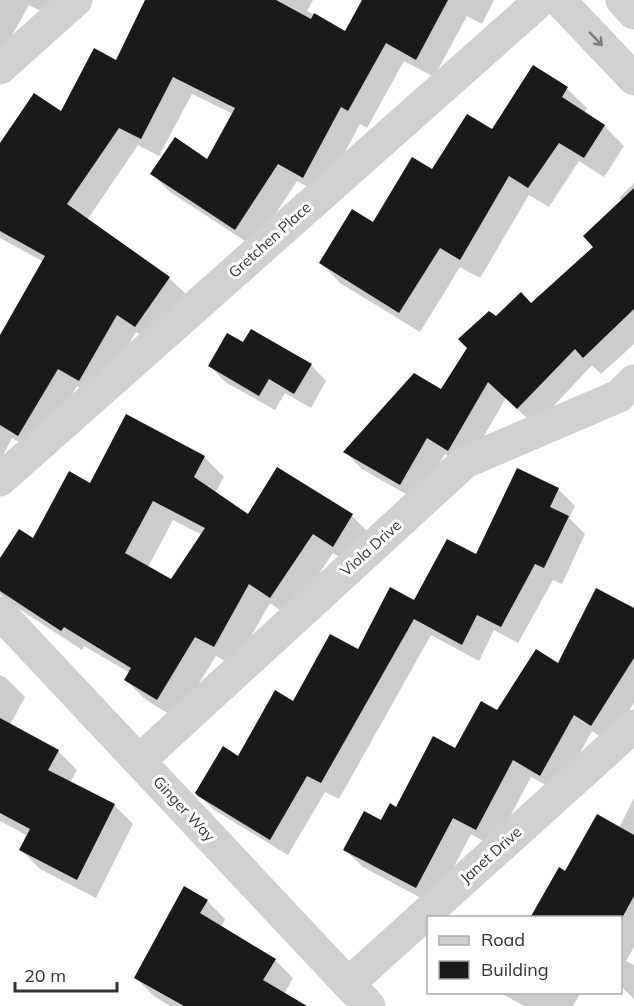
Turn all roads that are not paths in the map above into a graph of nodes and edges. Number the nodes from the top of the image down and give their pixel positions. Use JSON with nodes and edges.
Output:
{"nodes":[{"id":1,"x":76,"y":0,"type":"edge"},
{"id":2,"x":541,"y":0,"type":"edge"},
{"id":3,"x":559,"y":0,"type":"edge"},
{"id":4,"x":622,"y":0,"type":"edge"},
{"id":5,"x":634,"y":13,"type":"edge"},
{"id":6,"x":0,"y":69,"type":"edge"},
{"id":7,"x":634,"y":79,"type":"edge"},
{"id":8,"x":634,"y":381,"type":"edge"},
{"id":9,"x":0,"y":480,"type":"edge"},
{"id":10,"x":0,"y":613,"type":"edge"},
{"id":11,"x":634,"y":726,"type":"edge"},
{"id":12,"x":139,"y":761,"type":"junction"},
{"id":13,"x":439,"y":916,"type":"edge"},
{"id":14,"x":427,"y":928,"type":"edge"},
{"id":15,"x":358,"y":995,"type":"edge"}],
"edges":[{"from":1,"to":6,"type":"street"},
{"from":2,"to":9,"type":"street","name":"Gretchen Place"},
{"from":3,"to":7,"type":"street","one_way":true},
{"from":4,"to":5,"type":"street"},
{"from":8,"to":12,"type":"street","name":"Viola Drive"},
{"from":10,"to":12,"type":"street","name":"Ginger Way"},
{"from":11,"to":13,"type":"street","name":"Janet Drive"},
{"from":12,"to":15,"type":"street","name":"Ginger Way"},
{"from":14,"to":15,"type":"street","name":"Janet Drive"}]}
